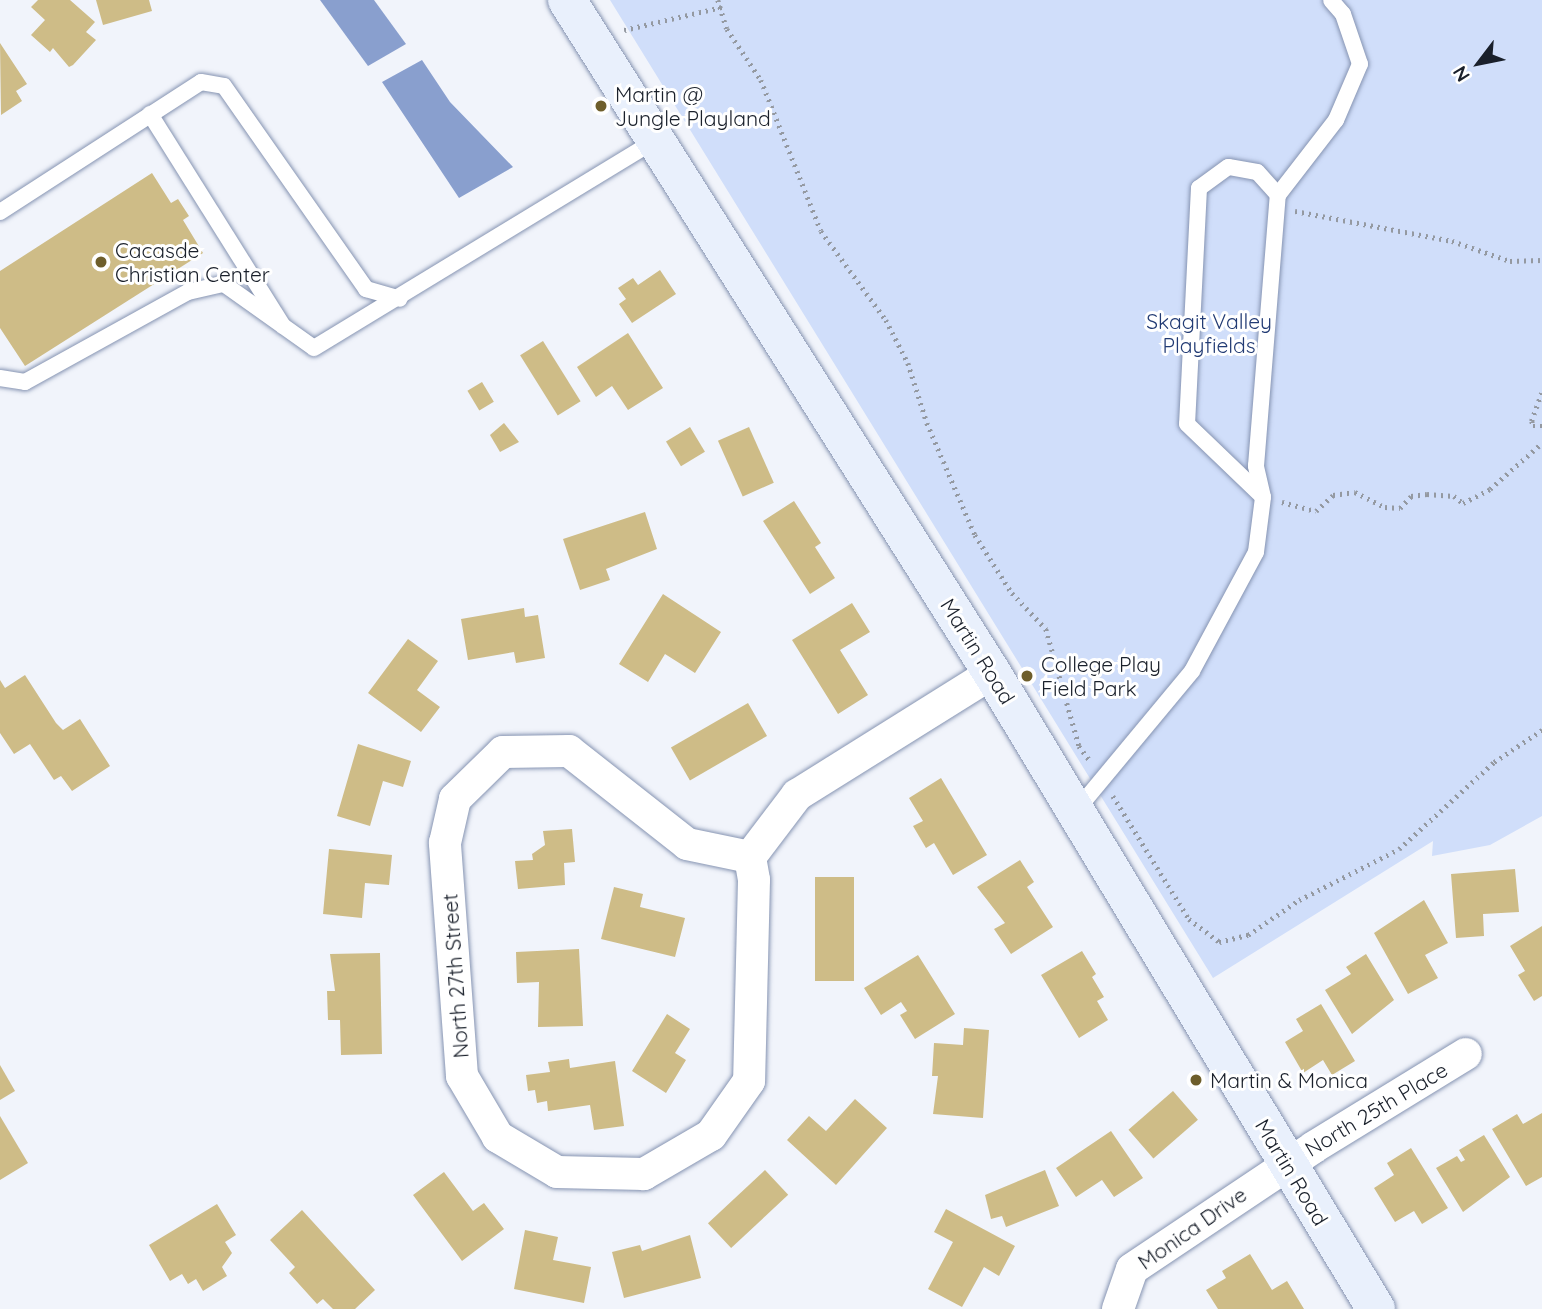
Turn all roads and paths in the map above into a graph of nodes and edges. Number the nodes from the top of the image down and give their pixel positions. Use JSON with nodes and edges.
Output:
{"nodes":[{"id":1,"x":567,"y":0,"type":"edge"},
{"id":2,"x":718,"y":0,"type":"edge"},
{"id":3,"x":1331,"y":0,"type":"edge"},
{"id":4,"x":722,"y":7,"type":"junction"},
{"id":5,"x":624,"y":30,"type":"dead end"},
{"id":6,"x":150,"y":114,"type":"junction"},
{"id":7,"x":656,"y":140,"type":"junction"},
{"id":8,"x":1278,"y":202,"type":"junction"},
{"id":9,"x":0,"y":212,"type":"edge"},
{"id":10,"x":1542,"y":260,"type":"edge"},
{"id":11,"x":400,"y":299,"type":"junction"},
{"id":12,"x":286,"y":330,"type":"junction"},
{"id":13,"x":0,"y":378,"type":"edge"},
{"id":14,"x":1542,"y":393,"type":"edge"},
{"id":15,"x":1542,"y":426,"type":"edge"},
{"id":16,"x":1542,"y":443,"type":"edge"},
{"id":17,"x":1263,"y":497,"type":"junction"},
{"id":18,"x":992,"y":673,"type":"junction"},
{"id":19,"x":1542,"y":730,"type":"edge"},
{"id":20,"x":1105,"y":780,"type":"junction"},
{"id":21,"x":1076,"y":812,"type":"junction"},
{"id":22,"x":750,"y":858,"type":"junction"},
{"id":23,"x":1466,"y":1054,"type":"dead end"},
{"id":24,"x":1287,"y":1164,"type":"junction"},
{"id":25,"x":1118,"y":1309,"type":"edge"},
{"id":26,"x":1376,"y":1309,"type":"edge"}],
"edges":[{"from":1,"to":7,"type":"street","name":"Martin Road"},
{"from":2,"to":4,"type":"path"},
{"from":3,"to":8,"type":"lane"},
{"from":4,"to":5,"type":"path"},
{"from":4,"to":20,"type":"path"},
{"from":6,"to":9,"type":"lane"},
{"from":6,"to":11,"type":"lane"},
{"from":6,"to":12,"type":"lane"},
{"from":7,"to":11,"type":"lane"},
{"from":7,"to":18,"type":"street","name":"Martin Road"},
{"from":8,"to":10,"type":"path"},
{"from":8,"to":17,"type":"lane"},
{"from":8,"to":17,"type":"lane"},
{"from":11,"to":12,"type":"lane"},
{"from":12,"to":13,"type":"lane"},
{"from":14,"to":15,"type":"path"},
{"from":16,"to":17,"type":"path"},
{"from":17,"to":20,"type":"lane"},
{"from":18,"to":21,"type":"street","name":"Martin Road"},
{"from":18,"to":22,"type":"street"},
{"from":19,"to":20,"type":"path"},
{"from":20,"to":21,"type":"lane"},
{"from":21,"to":24,"type":"street","name":"Martin Road"},
{"from":22,"to":22,"type":"street","name":"North 27th Street"},
{"from":23,"to":24,"type":"street","name":"North 25th Place"},
{"from":24,"to":25,"type":"street","name":"Monica Drive"},
{"from":24,"to":26,"type":"street","name":"Martin Road"}]}
